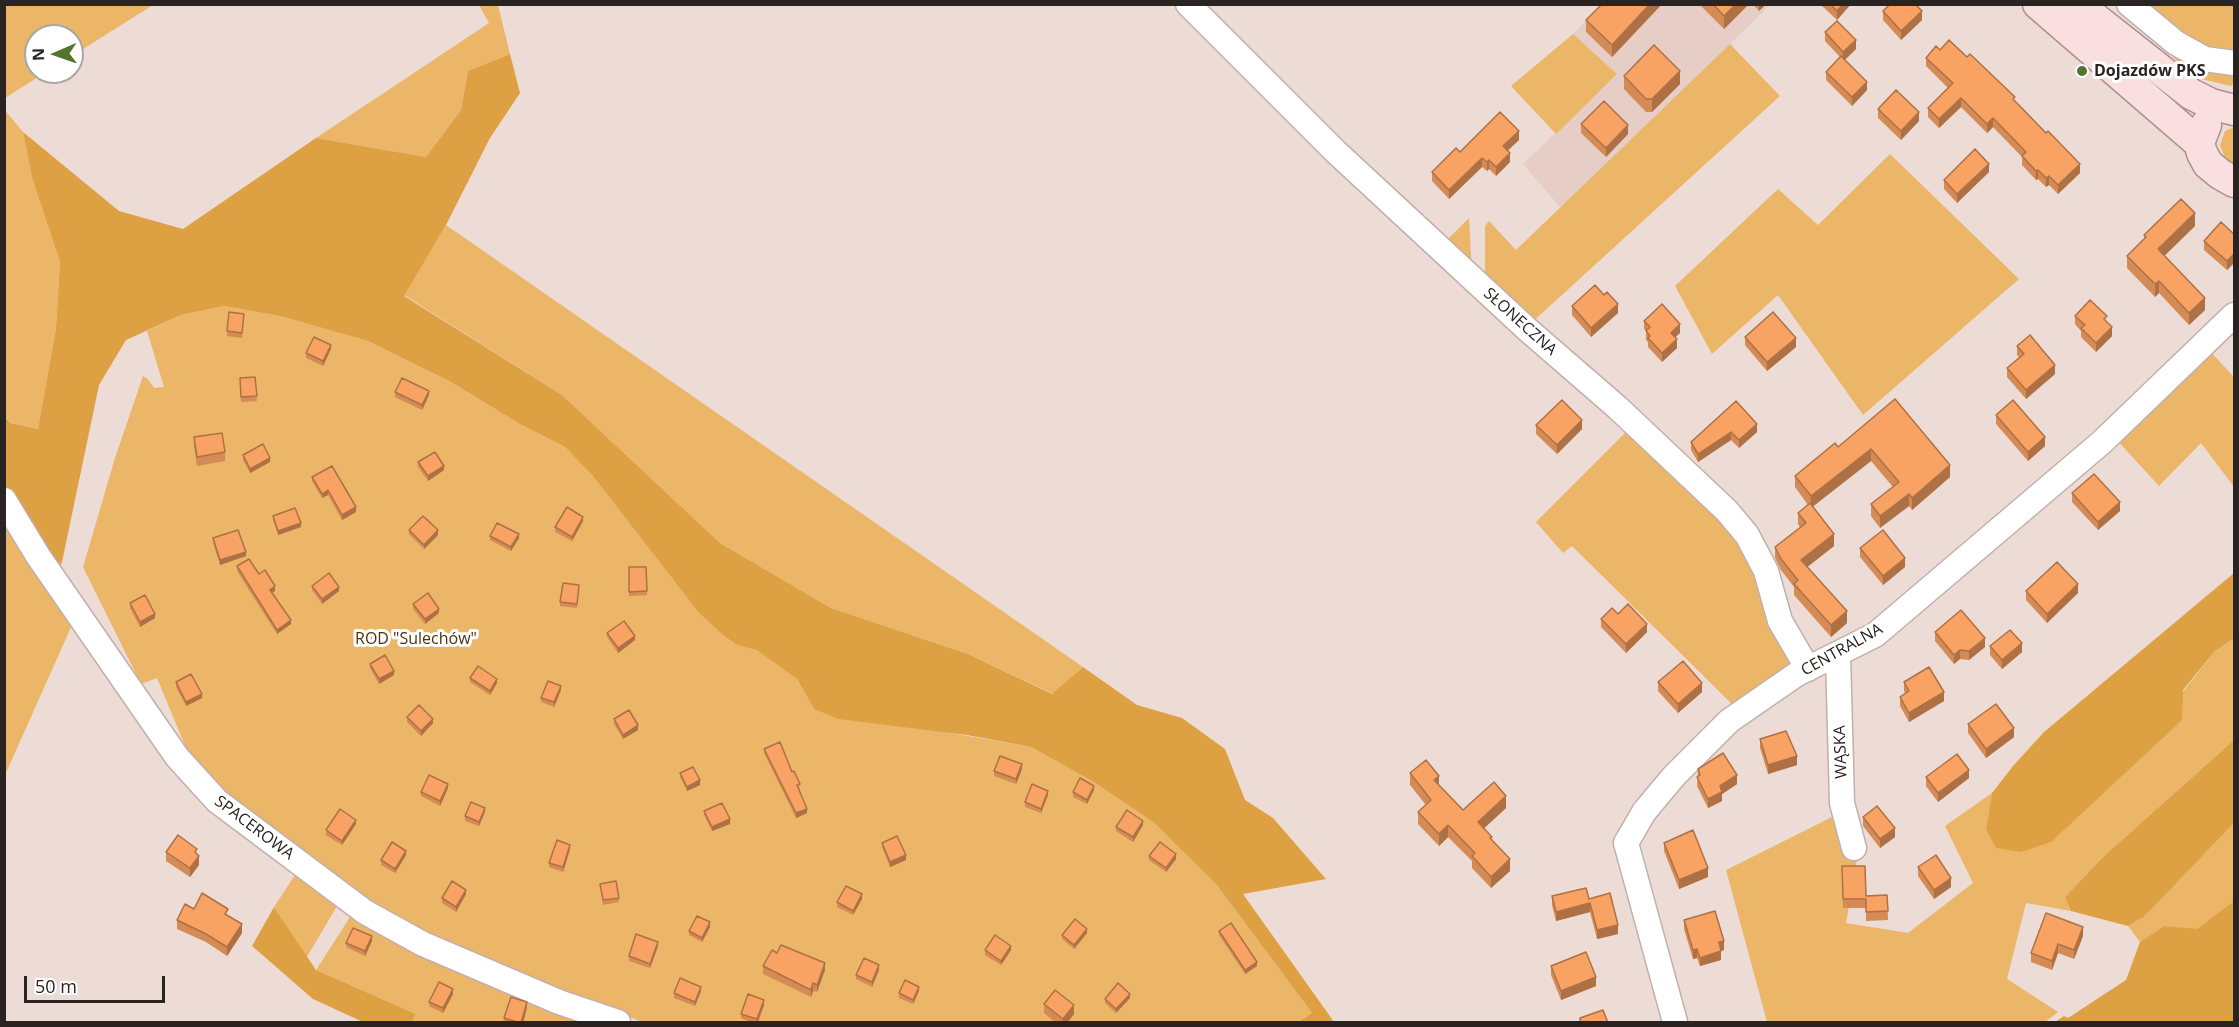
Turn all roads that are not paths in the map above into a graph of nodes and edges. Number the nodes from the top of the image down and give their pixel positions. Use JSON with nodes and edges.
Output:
{"nodes":[{"id":1,"x":1188,"y":4,"type":"edge"},
{"id":2,"x":2038,"y":4,"type":"edge"},
{"id":3,"x":2077,"y":4,"type":"edge"},
{"id":4,"x":2129,"y":4,"type":"edge"},
{"id":5,"x":2235,"y":63,"type":"edge"},
{"id":6,"x":2230,"y":109,"type":"edge"},
{"id":7,"x":2199,"y":143,"type":"junction"},
{"id":8,"x":2235,"y":182,"type":"edge"},
{"id":9,"x":2235,"y":315,"type":"edge"},
{"id":10,"x":4,"y":500,"type":"edge"},
{"id":11,"x":1838,"y":655,"type":"junction"},
{"id":12,"x":1808,"y":669,"type":"junction"},
{"id":13,"x":1854,"y":848,"type":"dead end"},
{"id":14,"x":618,"y":1023,"type":"edge"},
{"id":15,"x":1675,"y":1023,"type":"edge"}],
"edges":[{"from":1,"to":12,"type":"street","name":"SŁONECZNA"},
{"from":2,"to":7,"type":"main road"},
{"from":3,"to":6,"type":"main road"},
{"from":4,"to":5,"type":"street"},
{"from":6,"to":7,"type":"main road"},
{"from":7,"to":8,"type":"main road"},
{"from":9,"to":11,"type":"street","name":"CENTRALNA"},
{"from":10,"to":14,"type":"street","name":"SPACEROWA"},
{"from":11,"to":12,"type":"street","name":"CENTRALNA"},
{"from":11,"to":13,"type":"street","name":"WĄSKA"},
{"from":12,"to":15,"type":"street","name":"CENTRALNA"}]}
